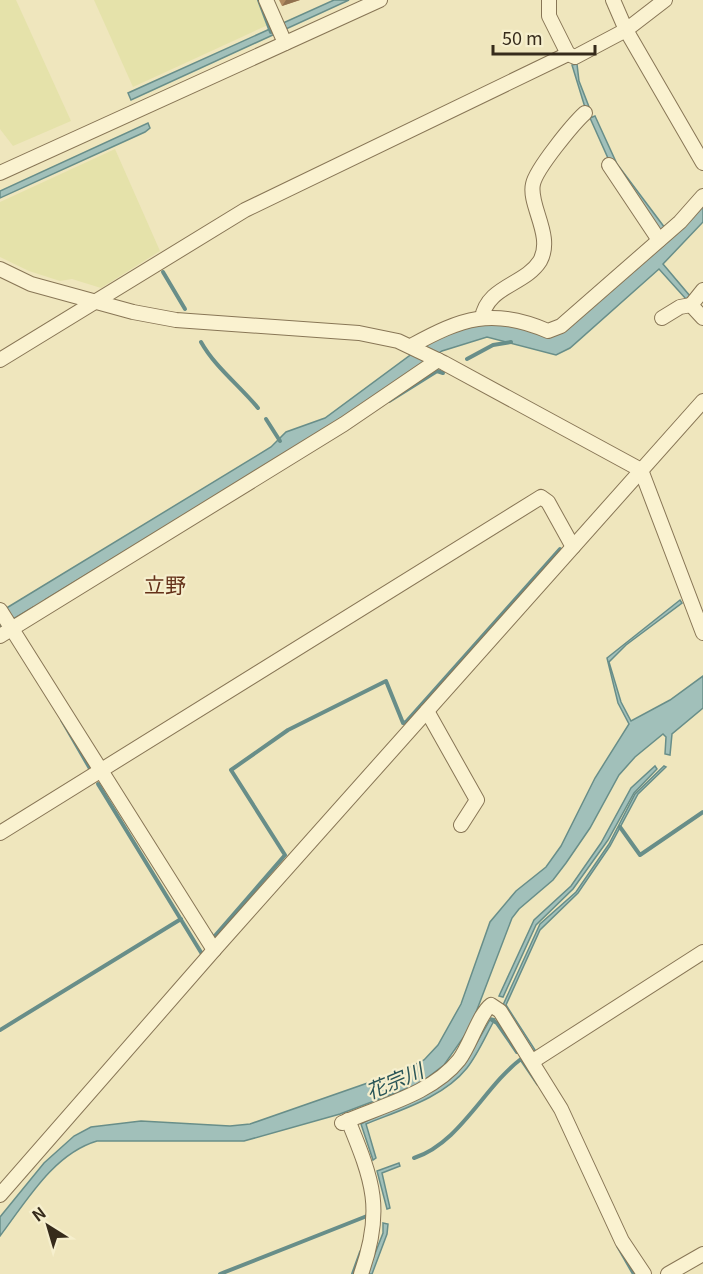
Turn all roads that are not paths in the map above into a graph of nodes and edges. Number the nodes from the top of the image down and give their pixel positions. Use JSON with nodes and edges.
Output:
{"nodes":[{"id":1,"x":266,"y":0,"type":"edge"},
{"id":2,"x":380,"y":0,"type":"edge"},
{"id":3,"x":549,"y":0,"type":"edge"},
{"id":4,"x":613,"y":0,"type":"edge"},
{"id":5,"x":665,"y":0,"type":"edge"},
{"id":6,"x":626,"y":30,"type":"junction"},
{"id":7,"x":285,"y":43,"type":"junction"},
{"id":8,"x":568,"y":54,"type":"junction"},
{"id":9,"x":585,"y":113,"type":"dead end"},
{"id":10,"x":703,"y":163,"type":"edge"},
{"id":11,"x":609,"y":165,"type":"dead end"},
{"id":12,"x":0,"y":173,"type":"edge"},
{"id":13,"x":703,"y":195,"type":"edge"},
{"id":14,"x":659,"y":240,"type":"junction"},
{"id":15,"x":0,"y":268,"type":"edge"},
{"id":16,"x":703,"y":290,"type":"edge"},
{"id":17,"x":93,"y":303,"type":"junction"},
{"id":18,"x":690,"y":305,"type":"junction"},
{"id":19,"x":482,"y":318,"type":"junction"},
{"id":20,"x":663,"y":318,"type":"dead end"},
{"id":21,"x":703,"y":318,"type":"edge"},
{"id":22,"x":411,"y":346,"type":"junction"},
{"id":23,"x":0,"y":360,"type":"edge"},
{"id":24,"x":438,"y":360,"type":"junction"},
{"id":25,"x":703,"y":401,"type":"edge"},
{"id":26,"x":641,"y":470,"type":"junction"},
{"id":27,"x":573,"y":547,"type":"junction"},
{"id":28,"x":0,"y":610,"type":"edge"},
{"id":29,"x":7,"y":630,"type":"edge"},
{"id":30,"x":703,"y":633,"type":"edge"},
{"id":31,"x":427,"y":711,"type":"junction"},
{"id":32,"x":101,"y":771,"type":"junction"},
{"id":33,"x":461,"y":825,"type":"dead end"},
{"id":34,"x":0,"y":833,"type":"edge"},
{"id":35,"x":214,"y":950,"type":"junction"},
{"id":36,"x":703,"y":952,"type":"edge"},
{"id":37,"x":532,"y":1062,"type":"junction"},
{"id":38,"x":0,"y":1195,"type":"edge"},
{"id":39,"x":703,"y":1254,"type":"edge"},
{"id":40,"x":361,"y":1274,"type":"edge"},
{"id":41,"x":644,"y":1274,"type":"edge"},
{"id":42,"x":668,"y":1274,"type":"edge"}],
"edges":[{"from":1,"to":7,"type":"street"},
{"from":2,"to":7,"type":"street"},
{"from":3,"to":8,"type":"street"},
{"from":4,"to":6,"type":"street"},
{"from":5,"to":6,"type":"street"},
{"from":6,"to":8,"type":"street"},
{"from":6,"to":10,"type":"street"},
{"from":7,"to":12,"type":"street"},
{"from":8,"to":17,"type":"street"},
{"from":9,"to":19,"type":"street"},
{"from":11,"to":14,"type":"street"},
{"from":13,"to":14,"type":"street"},
{"from":14,"to":19,"type":"street"},
{"from":15,"to":17,"type":"street"},
{"from":16,"to":18,"type":"street"},
{"from":17,"to":22,"type":"street"},
{"from":17,"to":23,"type":"street"},
{"from":18,"to":20,"type":"street"},
{"from":18,"to":21,"type":"street"},
{"from":19,"to":22,"type":"street"},
{"from":22,"to":24,"type":"street"},
{"from":24,"to":26,"type":"street"},
{"from":24,"to":29,"type":"street"},
{"from":25,"to":26,"type":"street"},
{"from":26,"to":27,"type":"street"},
{"from":26,"to":30,"type":"street"},
{"from":27,"to":31,"type":"street"},
{"from":27,"to":32,"type":"street"},
{"from":28,"to":29,"type":"street"},
{"from":29,"to":32,"type":"street"},
{"from":31,"to":33,"type":"street"},
{"from":31,"to":35,"type":"street"},
{"from":32,"to":34,"type":"street"},
{"from":32,"to":35,"type":"street"},
{"from":35,"to":38,"type":"street"},
{"from":36,"to":37,"type":"street"},
{"from":37,"to":40,"type":"street"},
{"from":37,"to":41,"type":"street"},
{"from":39,"to":42,"type":"street"}]}
